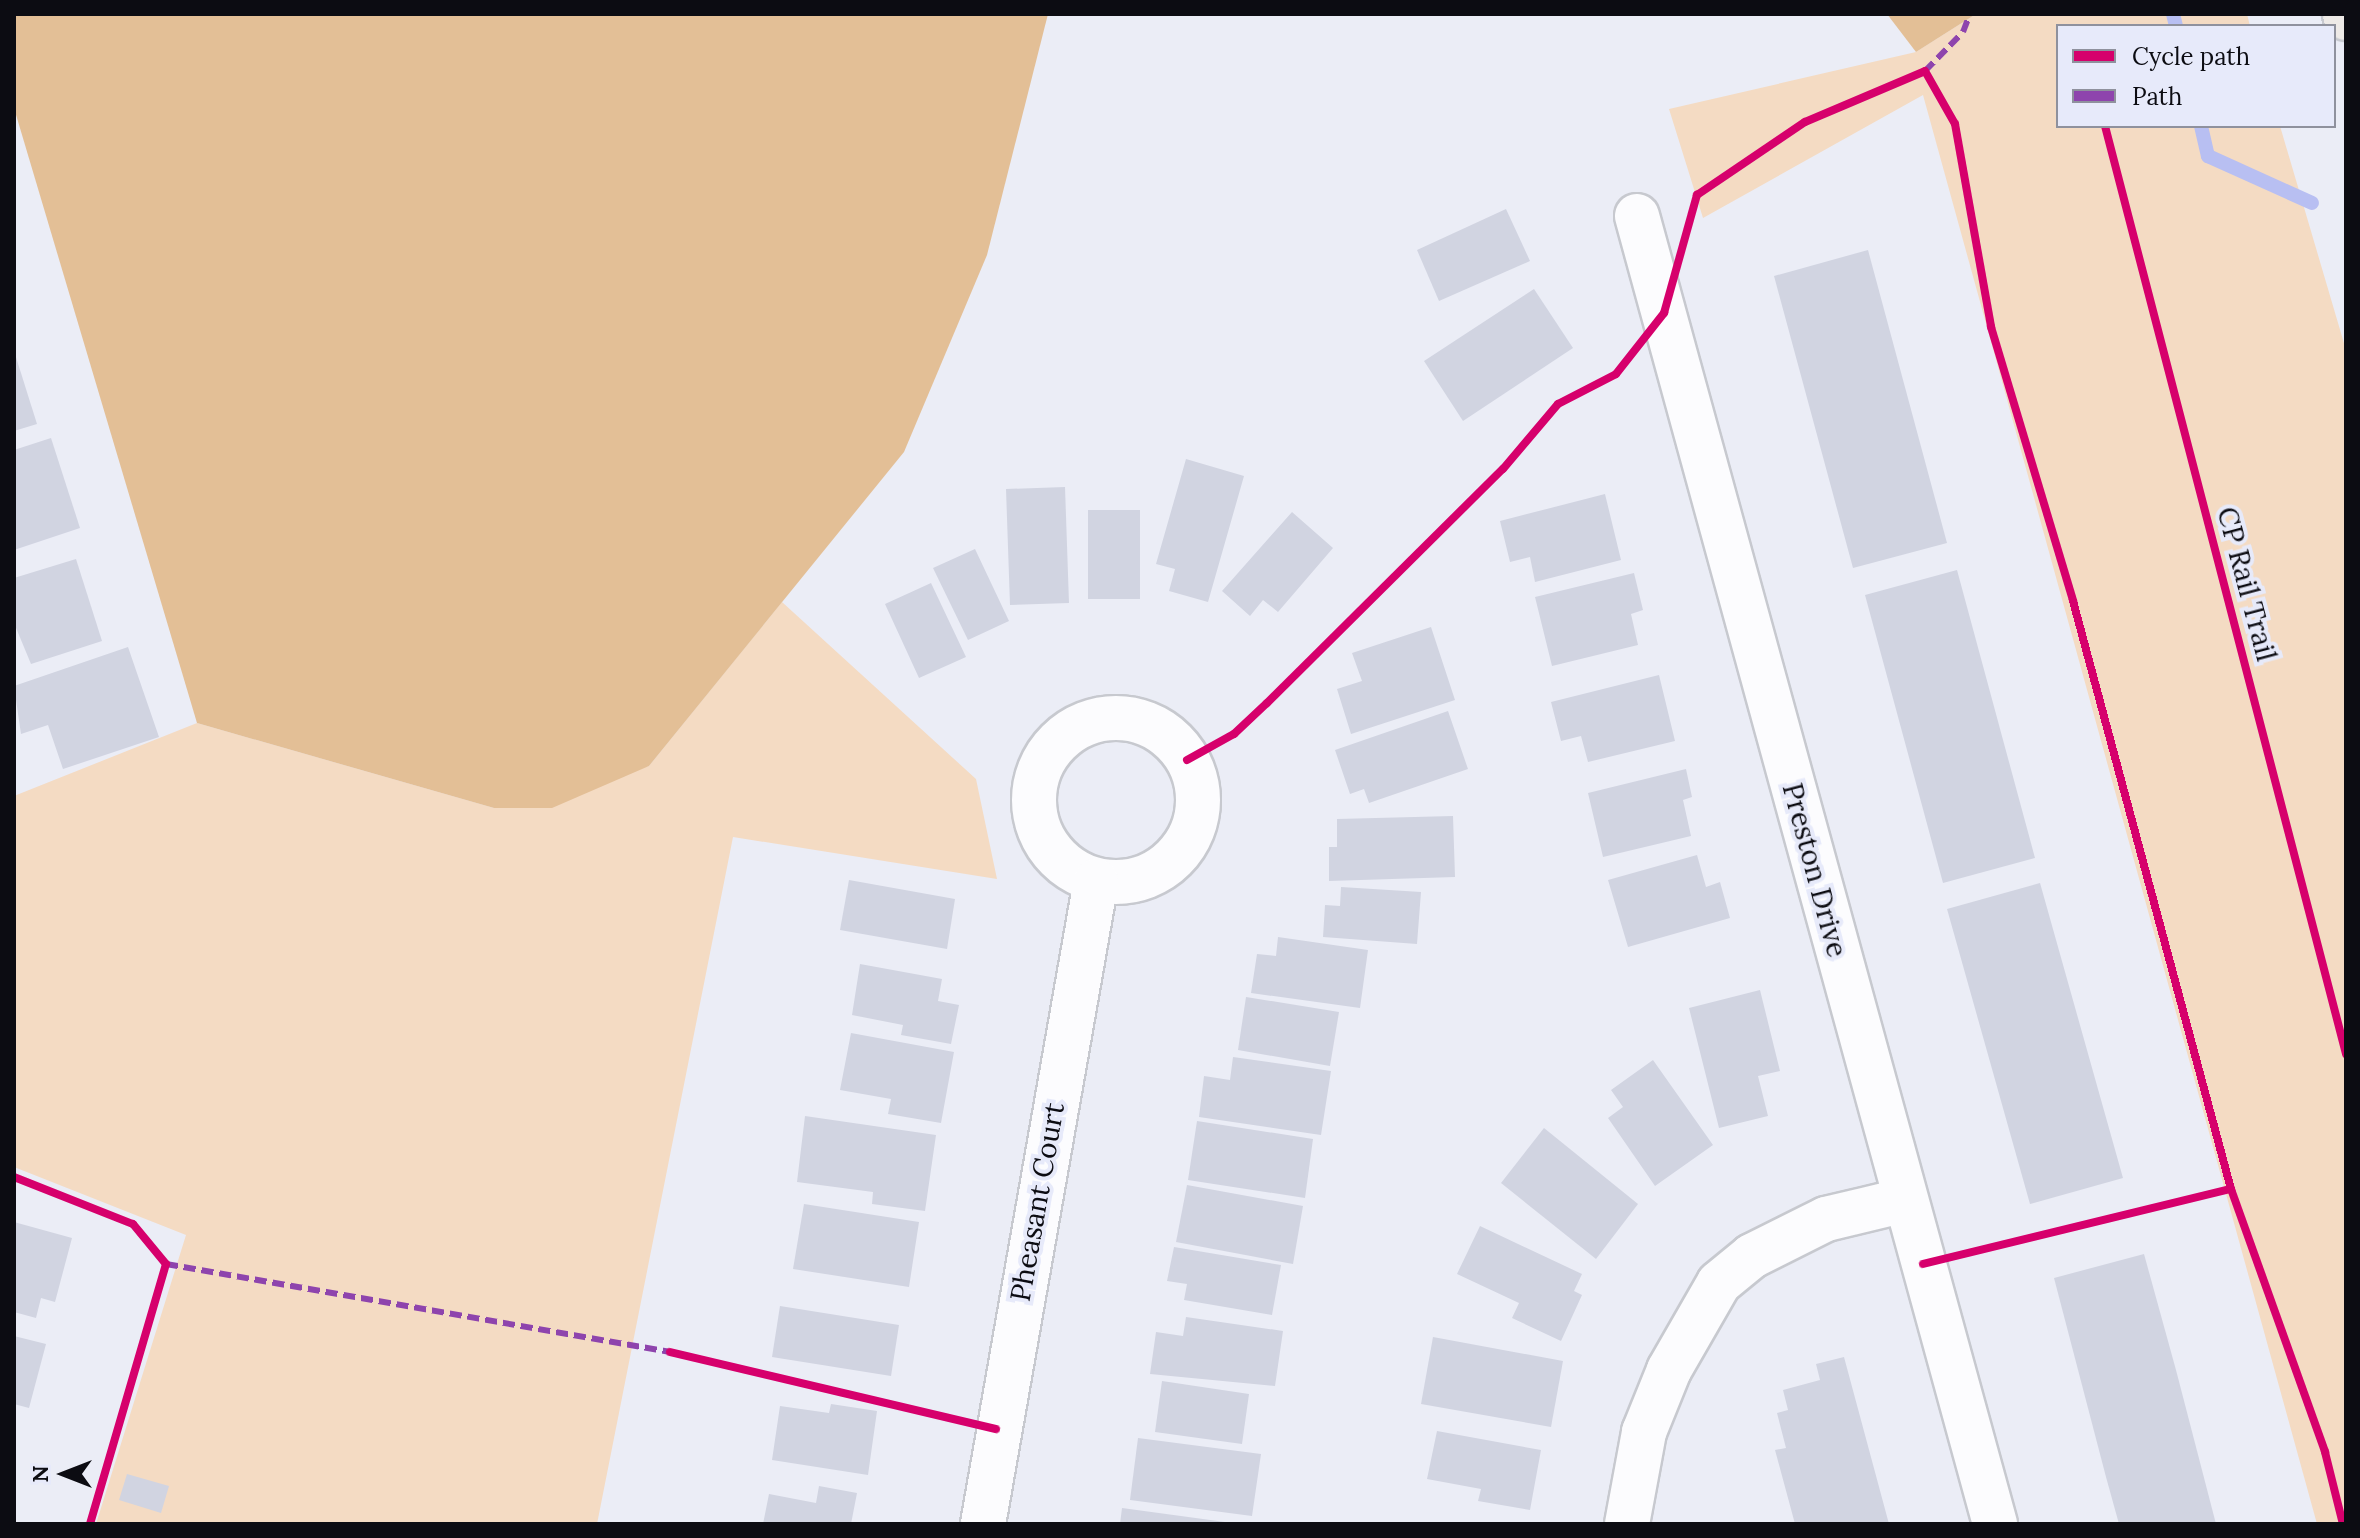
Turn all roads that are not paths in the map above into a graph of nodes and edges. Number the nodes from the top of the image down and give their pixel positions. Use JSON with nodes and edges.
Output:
{"nodes":[{"id":1,"x":1637,"y":216,"type":"dead end"},
{"id":2,"x":1096,"y":881,"type":"dead end"},
{"id":3,"x":1905,"y":1200,"type":"junction"},
{"id":4,"x":983,"y":1524,"type":"edge"},
{"id":5,"x":1627,"y":1524,"type":"edge"},
{"id":6,"x":1995,"y":1524,"type":"edge"}],
"edges":[{"from":1,"to":3,"type":"street","name":"Preston Drive"},
{"from":2,"to":4,"type":"street","name":"Pheasant Court"},
{"from":3,"to":5,"type":"street"},
{"from":3,"to":6,"type":"street","name":"Preston Drive"}]}
